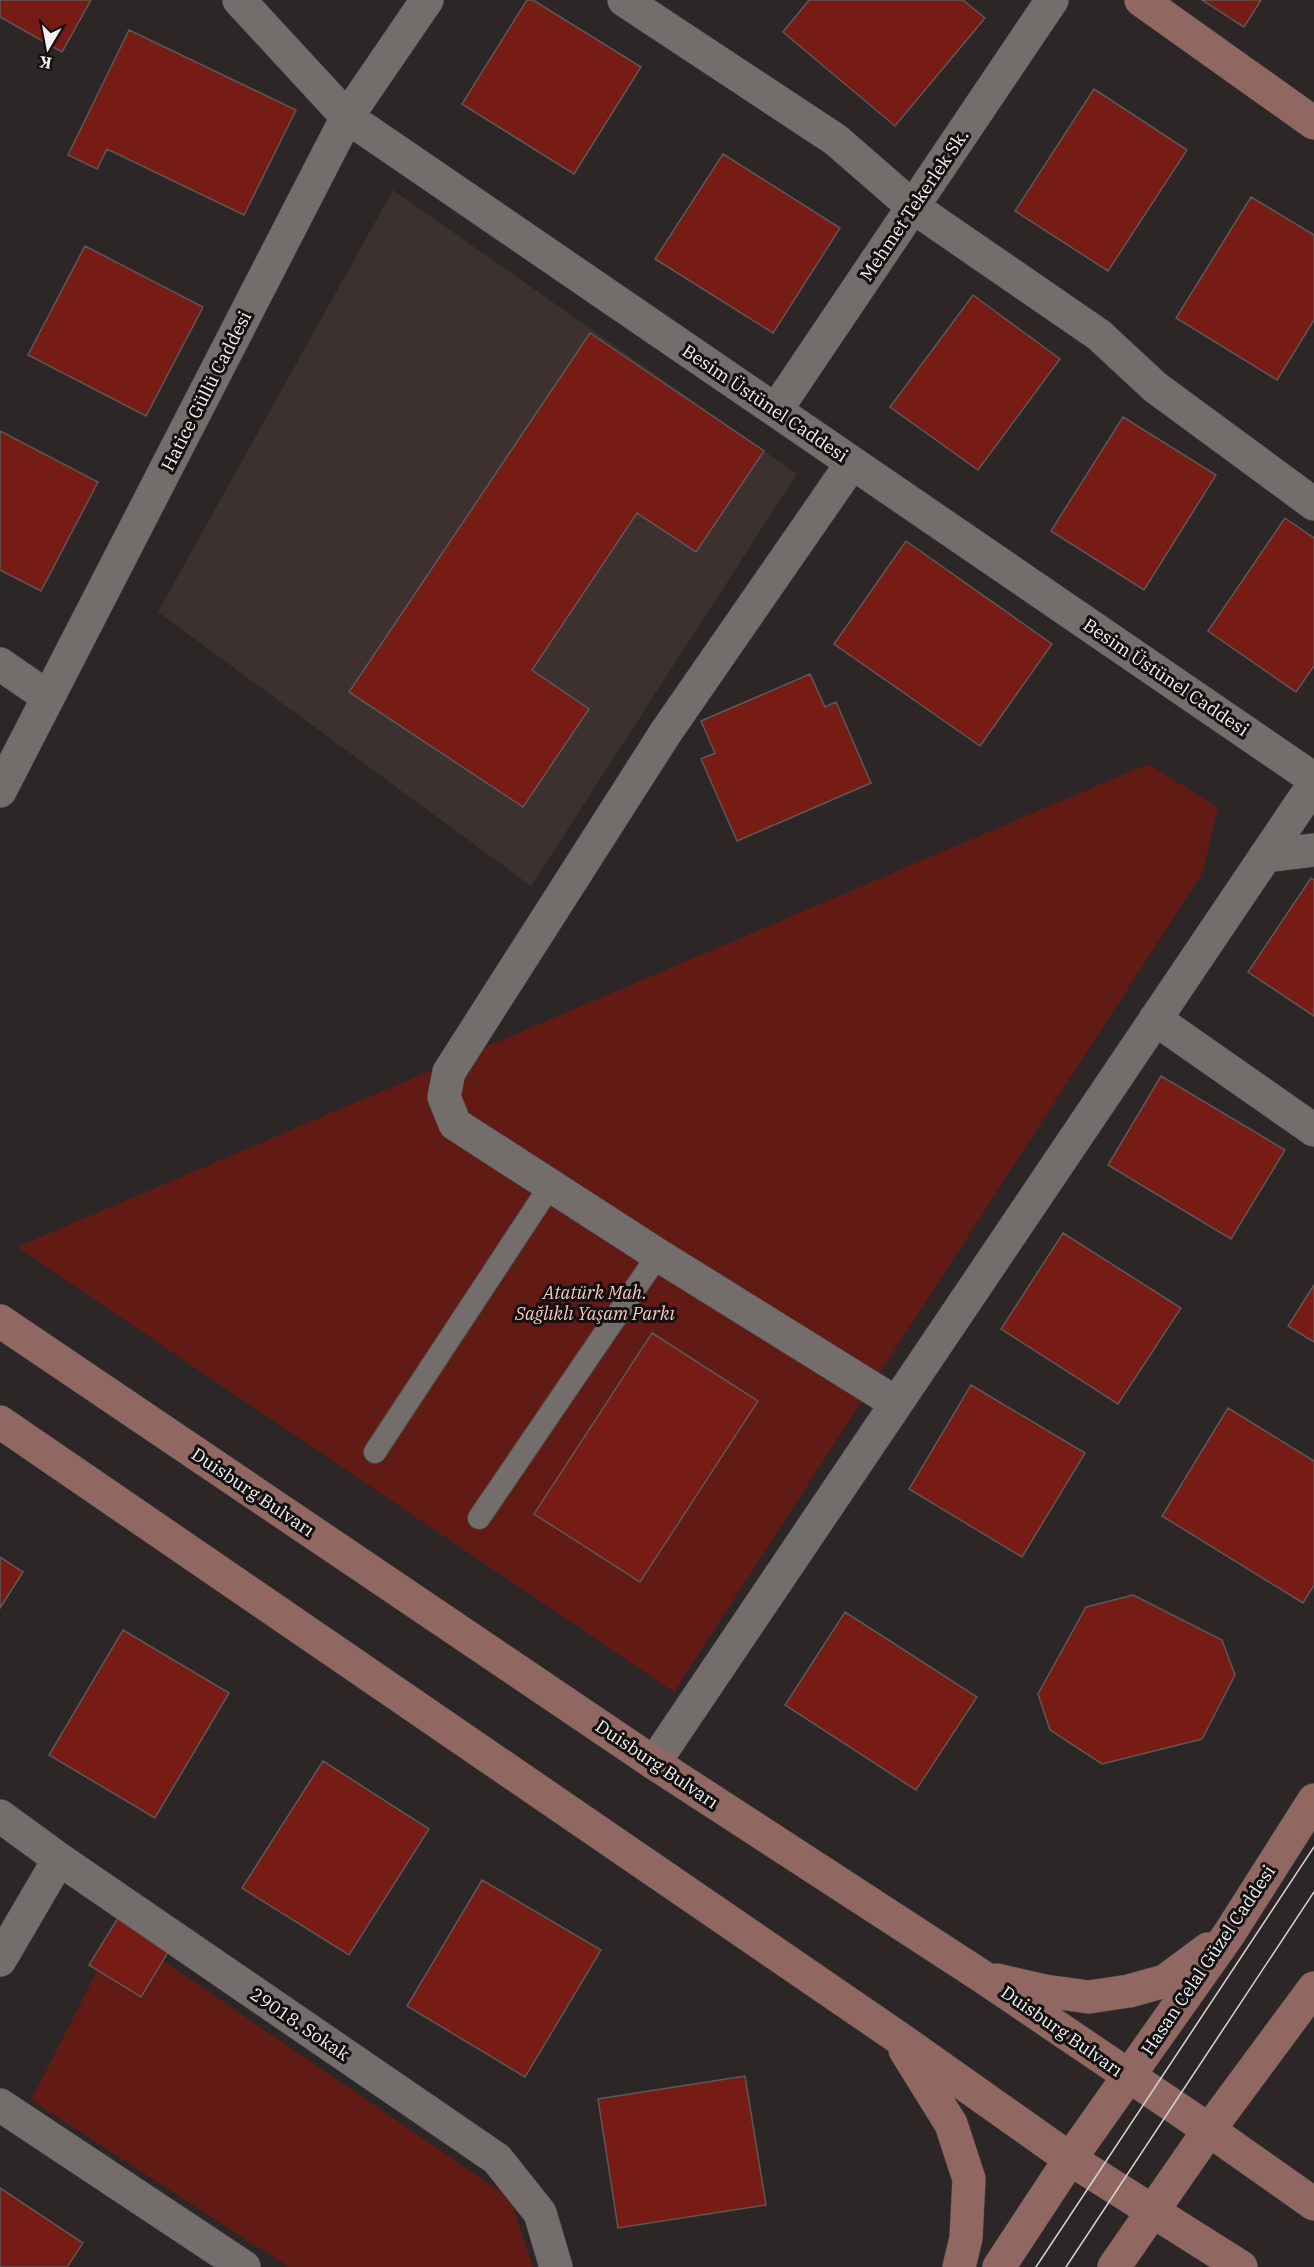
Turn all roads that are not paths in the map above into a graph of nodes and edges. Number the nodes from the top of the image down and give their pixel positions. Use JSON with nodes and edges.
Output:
{"nodes":[{"id":1,"x":239,"y":0,"type":"edge"},
{"id":2,"x":427,"y":0,"type":"edge"},
{"id":3,"x":624,"y":0,"type":"edge"},
{"id":4,"x":1052,"y":0,"type":"edge"},
{"id":5,"x":1141,"y":0,"type":"edge"},
{"id":6,"x":347,"y":117,"type":"junction"},
{"id":7,"x":1314,"y":123,"type":"edge"},
{"id":8,"x":913,"y":207,"type":"junction"},
{"id":9,"x":776,"y":410,"type":"junction"},
{"id":10,"x":852,"y":463,"type":"junction"},
{"id":11,"x":1314,"y":504,"type":"edge"},
{"id":12,"x":0,"y":664,"type":"edge"},
{"id":13,"x":48,"y":697,"type":"junction"},
{"id":14,"x":1314,"y":778,"type":"edge"},
{"id":15,"x":1314,"y":784,"type":"edge"},
{"id":16,"x":0,"y":791,"type":"edge"},
{"id":17,"x":1314,"y":850,"type":"edge"},
{"id":18,"x":1265,"y":856,"type":"junction"},
{"id":19,"x":1155,"y":1019,"type":"junction"},
{"id":20,"x":1314,"y":1130,"type":"edge"},
{"id":21,"x":550,"y":1186,"type":"junction"},
{"id":22,"x":658,"y":1255,"type":"junction"},
{"id":23,"x":0,"y":1322,"type":"edge"},
{"id":24,"x":896,"y":1403,"type":"junction"},
{"id":25,"x":0,"y":1422,"type":"edge"},
{"id":26,"x":375,"y":1452,"type":"dead end"},
{"id":27,"x":479,"y":1518,"type":"dead end"},
{"id":28,"x":654,"y":1763,"type":"junction"},
{"id":29,"x":1314,"y":1800,"type":"edge"},
{"id":30,"x":0,"y":1815,"type":"edge"},
{"id":31,"x":59,"y":1859,"type":"junction"},
{"id":32,"x":1229,"y":1934,"type":"junction"},
{"id":33,"x":0,"y":1960,"type":"edge"},
{"id":34,"x":983,"y":1977,"type":"junction"},
{"id":35,"x":1314,"y":1988,"type":"edge"},
{"id":36,"x":896,"y":2036,"type":"junction"},
{"id":37,"x":1128,"y":2077,"type":"junction"},
{"id":38,"x":0,"y":2105,"type":"edge"},
{"id":39,"x":1209,"y":2130,"type":"junction"},
{"id":40,"x":1070,"y":2159,"type":"junction"},
{"id":41,"x":1314,"y":2204,"type":"edge"},
{"id":42,"x":1151,"y":2212,"type":"junction"},
{"id":43,"x":244,"y":2267,"type":"edge"},
{"id":44,"x":556,"y":2267,"type":"edge"},
{"id":45,"x":959,"y":2267,"type":"edge"},
{"id":46,"x":999,"y":2267,"type":"edge"},
{"id":47,"x":1114,"y":2267,"type":"edge"},
{"id":48,"x":1241,"y":2267,"type":"edge"}],
"edges":[{"from":1,"to":6,"type":"street","name":"Besim Üstünel Caddesi"},
{"from":2,"to":6,"type":"street","name":"Hatice Güllü Caddesi"},
{"from":3,"to":8,"type":"street"},
{"from":4,"to":8,"type":"street","name":"Mehmet Tekerlek Sk."},
{"from":5,"to":7,"type":"main road"},
{"from":6,"to":9,"type":"street","name":"Besim Üstünel Caddesi"},
{"from":6,"to":13,"type":"street","name":"Hatice Güllü Caddesi"},
{"from":8,"to":9,"type":"street","name":"Mehmet Tekerlek Sk."},
{"from":8,"to":11,"type":"street"},
{"from":9,"to":10,"type":"street","name":"Besim Üstünel Caddesi"},
{"from":10,"to":14,"type":"street","name":"Besim Üstünel Caddesi"},
{"from":10,"to":21,"type":"street"},
{"from":12,"to":13,"type":"street"},
{"from":13,"to":16,"type":"street","name":"Hatice Güllü Caddesi"},
{"from":15,"to":18,"type":"street"},
{"from":17,"to":18,"type":"street"},
{"from":18,"to":19,"type":"street"},
{"from":19,"to":20,"type":"street"},
{"from":19,"to":24,"type":"street"},
{"from":21,"to":22,"type":"street"},
{"from":21,"to":26,"type":"lane"},
{"from":22,"to":24,"type":"street"},
{"from":22,"to":27,"type":"lane"},
{"from":23,"to":28,"type":"main road","name":"Duisburg Bulvarı"},
{"from":24,"to":28,"type":"street"},
{"from":25,"to":36,"type":"main road"},
{"from":28,"to":34,"type":"main road","name":"Duisburg Bulvarı"},
{"from":29,"to":32,"type":"main road","name":"Hasan Celal Güzel Caddesi"},
{"from":30,"to":31,"type":"street","name":"29018. Sokak"},
{"from":31,"to":33,"type":"street"},
{"from":31,"to":44,"type":"street","name":"29018. Sokak"},
{"from":32,"to":34,"type":"main road"},
{"from":32,"to":37,"type":"main road","name":"Hasan Celal Güzel Caddesi"},
{"from":34,"to":37,"type":"main road","name":"Duisburg Bulvarı"},
{"from":35,"to":39,"type":"main road"},
{"from":36,"to":40,"type":"main road"},
{"from":36,"to":45,"type":"main road"},
{"from":37,"to":39,"type":"main road","name":"Duisburg Bulvarı"},
{"from":37,"to":40,"type":"main road","name":"Hasan Celal Güzel Caddesi"},
{"from":38,"to":43,"type":"street"},
{"from":39,"to":41,"type":"main road","name":"Duisburg Bulvarı"},
{"from":39,"to":42,"type":"main road"},
{"from":40,"to":42,"type":"main road"},
{"from":40,"to":46,"type":"main road","name":"Hasan Celal Güzel Caddesi"},
{"from":42,"to":47,"type":"main road"},
{"from":42,"to":48,"type":"main road"}]}
